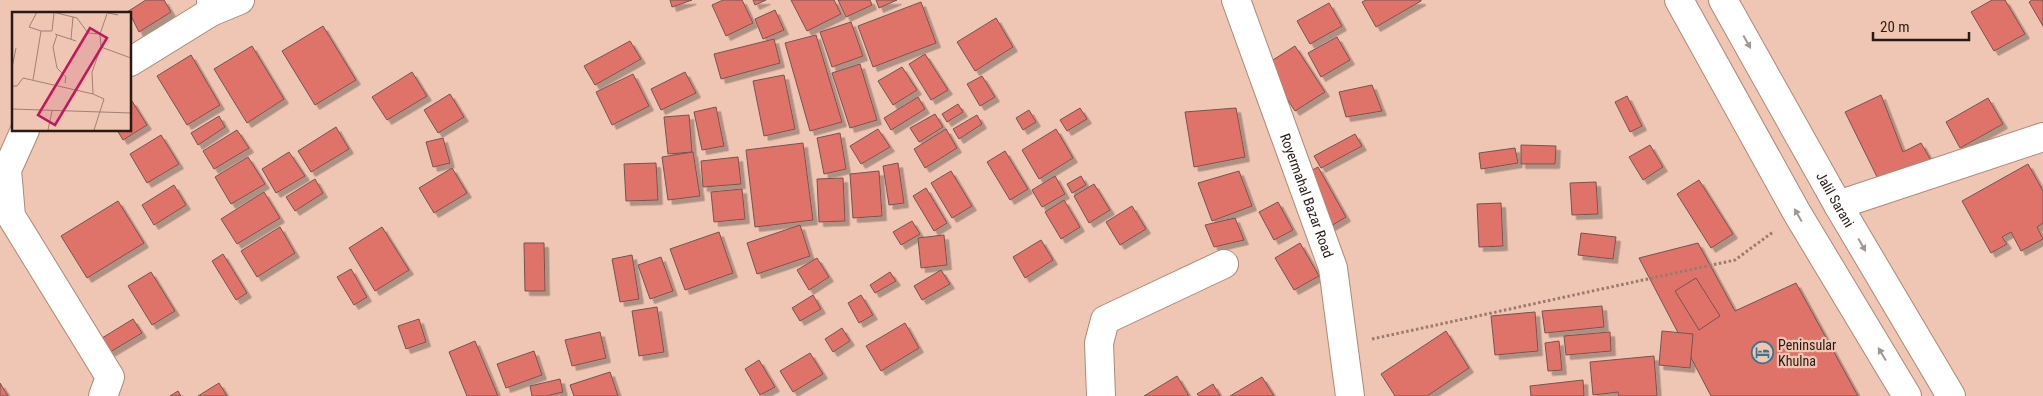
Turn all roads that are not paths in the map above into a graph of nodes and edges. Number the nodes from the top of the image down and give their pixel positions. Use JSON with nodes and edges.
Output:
{"nodes":[{"id":1,"x":240,"y":0,"type":"edge"},
{"id":2,"x":1236,"y":0,"type":"edge"},
{"id":3,"x":1679,"y":0,"type":"edge"},
{"id":4,"x":1723,"y":0,"type":"edge"},
{"id":5,"x":212,"y":6,"type":"edge"},
{"id":6,"x":131,"y":61,"type":"edge"},
{"id":7,"x":24,"y":131,"type":"edge"},
{"id":8,"x":2043,"y":137,"type":"edge"},
{"id":9,"x":4,"y":170,"type":"edge"},
{"id":10,"x":1838,"y":205,"type":"junction"},
{"id":11,"x":1224,"y":264,"type":"dead end"},
{"id":12,"x":103,"y":396,"type":"edge"},
{"id":13,"x":1101,"y":396,"type":"edge"},
{"id":14,"x":1350,"y":396,"type":"edge"},
{"id":15,"x":1907,"y":396,"type":"edge"},
{"id":16,"x":1951,"y":396,"type":"edge"}],
"edges":[{"from":1,"to":5,"type":"street"},
{"from":2,"to":14,"type":"street","name":"Royermahal Bazar Road"},
{"from":15,"to":3,"type":"street","one_way":true},
{"from":4,"to":10,"type":"street","name":"Jalil Sarani","one_way":true},
{"from":5,"to":6,"type":"street"},
{"from":7,"to":9,"type":"street"},
{"from":8,"to":10,"type":"street"},
{"from":9,"to":12,"type":"street"},
{"from":10,"to":16,"type":"street","name":"Jalil Sarani","one_way":true},
{"from":11,"to":13,"type":"street"}]}
